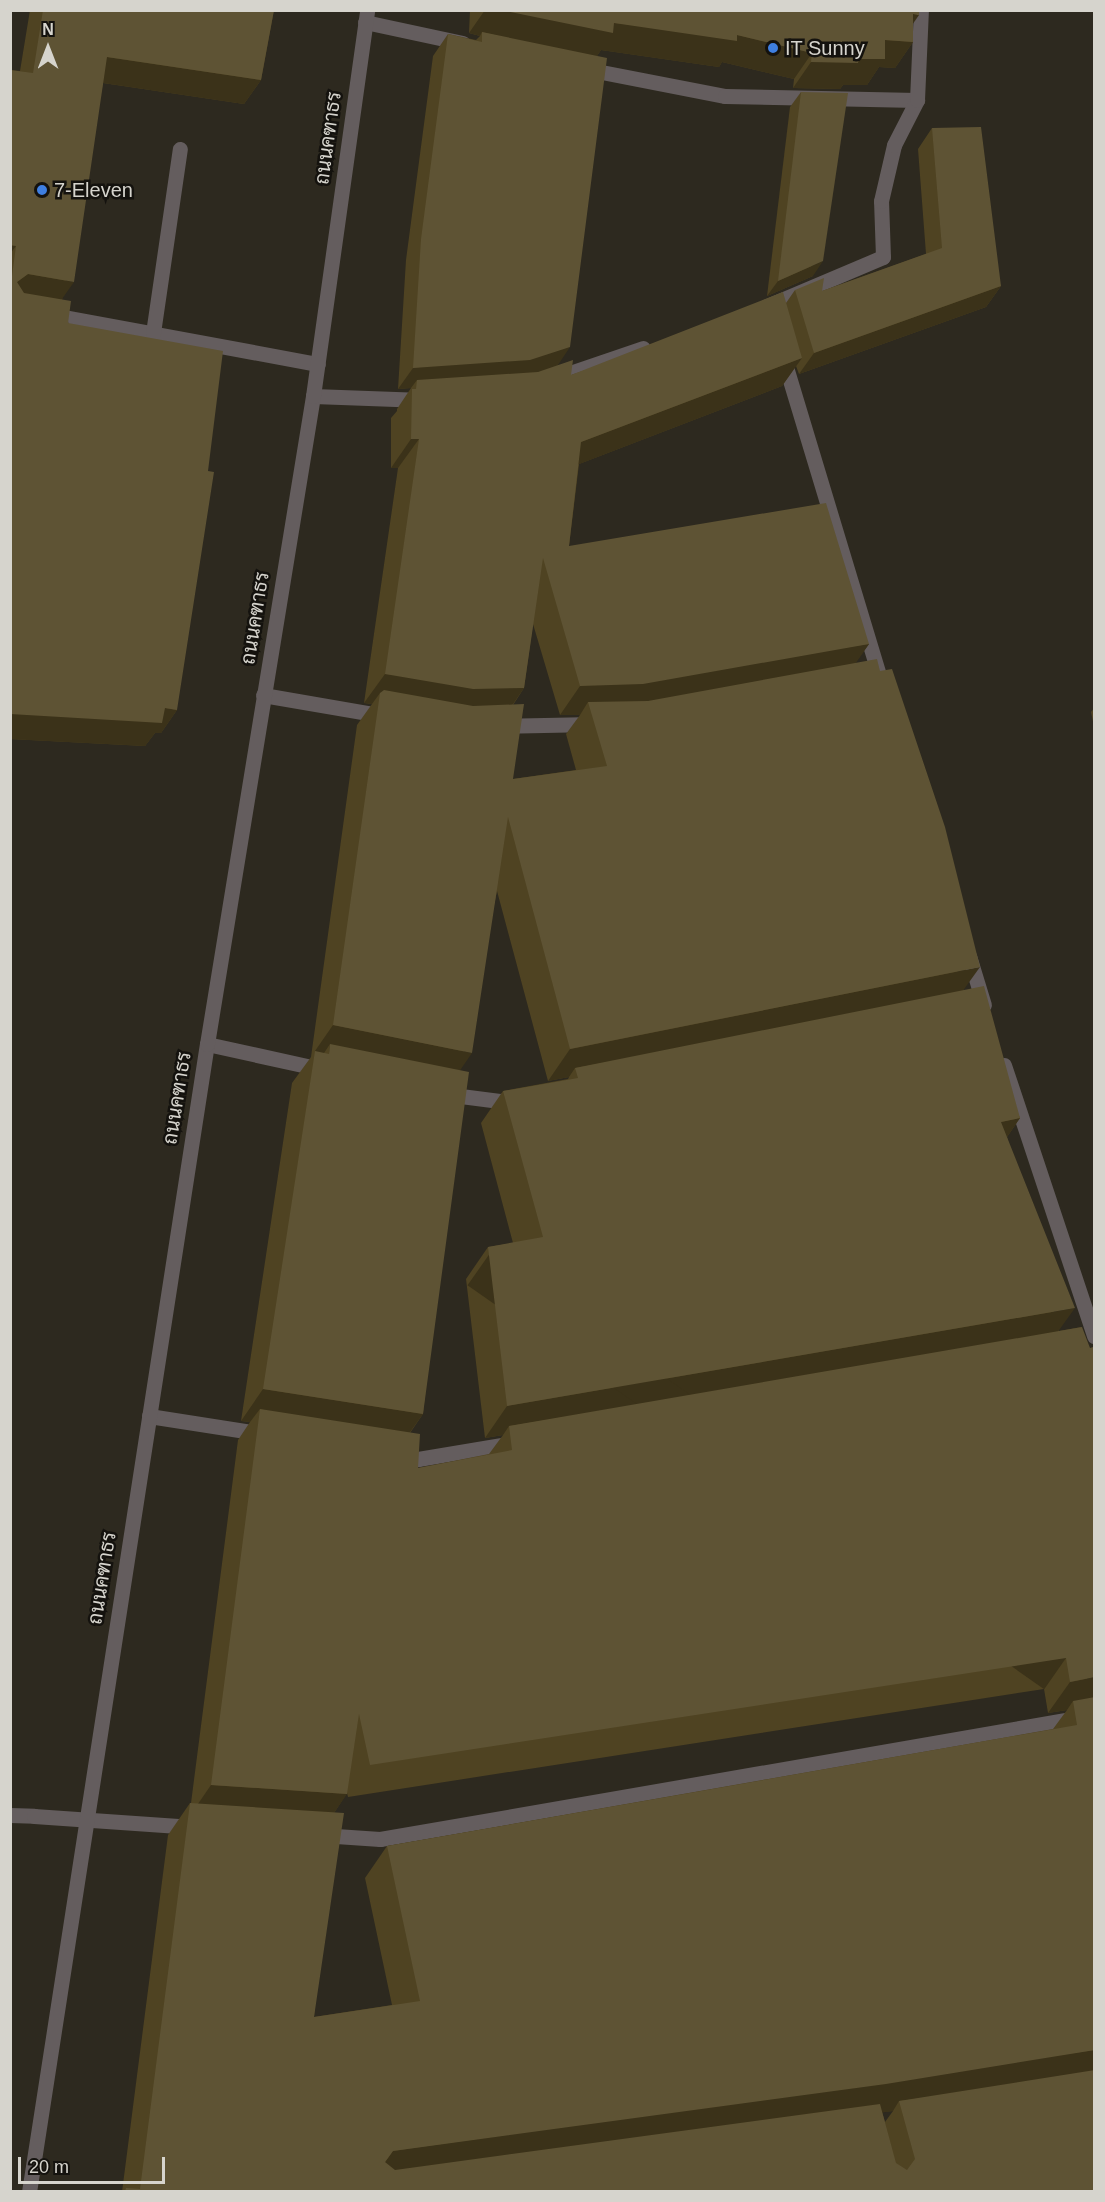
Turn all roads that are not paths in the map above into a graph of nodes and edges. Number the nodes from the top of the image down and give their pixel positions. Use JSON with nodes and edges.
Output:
{"nodes":[{"id":1,"x":921,"y":10,"type":"edge"},
{"id":2,"x":366,"y":16,"type":"edge"},
{"id":3,"x":481,"y":47,"type":"edge"},
{"id":4,"x":574,"y":67,"type":"edge"},
{"id":5,"x":917,"y":100,"type":"junction"},
{"id":6,"x":180,"y":149,"type":"dead end"},
{"id":7,"x":10,"y":307,"type":"edge"},
{"id":8,"x":746,"y":313,"type":"edge"},
{"id":9,"x":153,"y":333,"type":"junction"},
{"id":10,"x":778,"y":340,"type":"edge"},
{"id":11,"x":659,"y":342,"type":"edge"},
{"id":12,"x":318,"y":364,"type":"junction"},
{"id":13,"x":539,"y":383,"type":"edge"},
{"id":14,"x":313,"y":396,"type":"junction"},
{"id":15,"x":436,"y":399,"type":"edge"},
{"id":16,"x":263,"y":695,"type":"junction"},
{"id":17,"x":887,"y":700,"type":"edge"},
{"id":18,"x":397,"y":718,"type":"edge"},
{"id":19,"x":612,"y":723,"type":"edge"},
{"id":20,"x":488,"y":727,"type":"edge"},
{"id":21,"x":962,"y":936,"type":"edge"},
{"id":22,"x":992,"y":1026,"type":"edge"},
{"id":23,"x":207,"y":1044,"type":"junction"},
{"id":24,"x":999,"y":1048,"type":"edge"},
{"id":25,"x":345,"y":1074,"type":"edge"},
{"id":26,"x":425,"y":1091,"type":"edge"},
{"id":27,"x":535,"y":1094,"type":"edge"},
{"id":28,"x":1091,"y":1341,"type":"edge"},
{"id":29,"x":149,"y":1416,"type":"junction"},
{"id":30,"x":278,"y":1437,"type":"edge"},
{"id":31,"x":535,"y":1439,"type":"edge"},
{"id":32,"x":383,"y":1453,"type":"edge"},
{"id":33,"x":1095,"y":1715,"type":"edge"},
{"id":34,"x":10,"y":1815,"type":"edge"},
{"id":35,"x":85,"y":1821,"type":"junction"},
{"id":36,"x":215,"y":1829,"type":"edge"},
{"id":37,"x":309,"y":1834,"type":"edge"},
{"id":38,"x":29,"y":2192,"type":"edge"}],
"edges":[{"from":1,"to":5,"type":"street"},
{"from":2,"to":3,"type":"street"},
{"from":2,"to":12,"type":"street","name":"ถนนคฑาธร"},
{"from":4,"to":5,"type":"street"},
{"from":5,"to":8,"type":"street"},
{"from":6,"to":9,"type":"street"},
{"from":7,"to":9,"type":"street"},
{"from":9,"to":12,"type":"street"},
{"from":10,"to":17,"type":"street"},
{"from":11,"to":13,"type":"street"},
{"from":12,"to":14,"type":"street","name":"ถนนคฑาธร"},
{"from":14,"to":15,"type":"street"},
{"from":14,"to":16,"type":"street","name":"ถนนคฑาธร"},
{"from":16,"to":18,"type":"street"},
{"from":16,"to":23,"type":"street","name":"ถนนคฑาธร"},
{"from":19,"to":20,"type":"street"},
{"from":21,"to":22,"type":"street"},
{"from":23,"to":25,"type":"street"},
{"from":23,"to":29,"type":"street","name":"ถนนคฑาธร"},
{"from":24,"to":28,"type":"street"},
{"from":26,"to":27,"type":"street"},
{"from":29,"to":30,"type":"street"},
{"from":29,"to":35,"type":"street","name":"ถนนคฑาธร"},
{"from":31,"to":32,"type":"street"},
{"from":33,"to":37,"type":"street"},
{"from":34,"to":35,"type":"street"},
{"from":35,"to":36,"type":"street"},
{"from":35,"to":38,"type":"street","name":"ถนนคฑาธร"}]}
